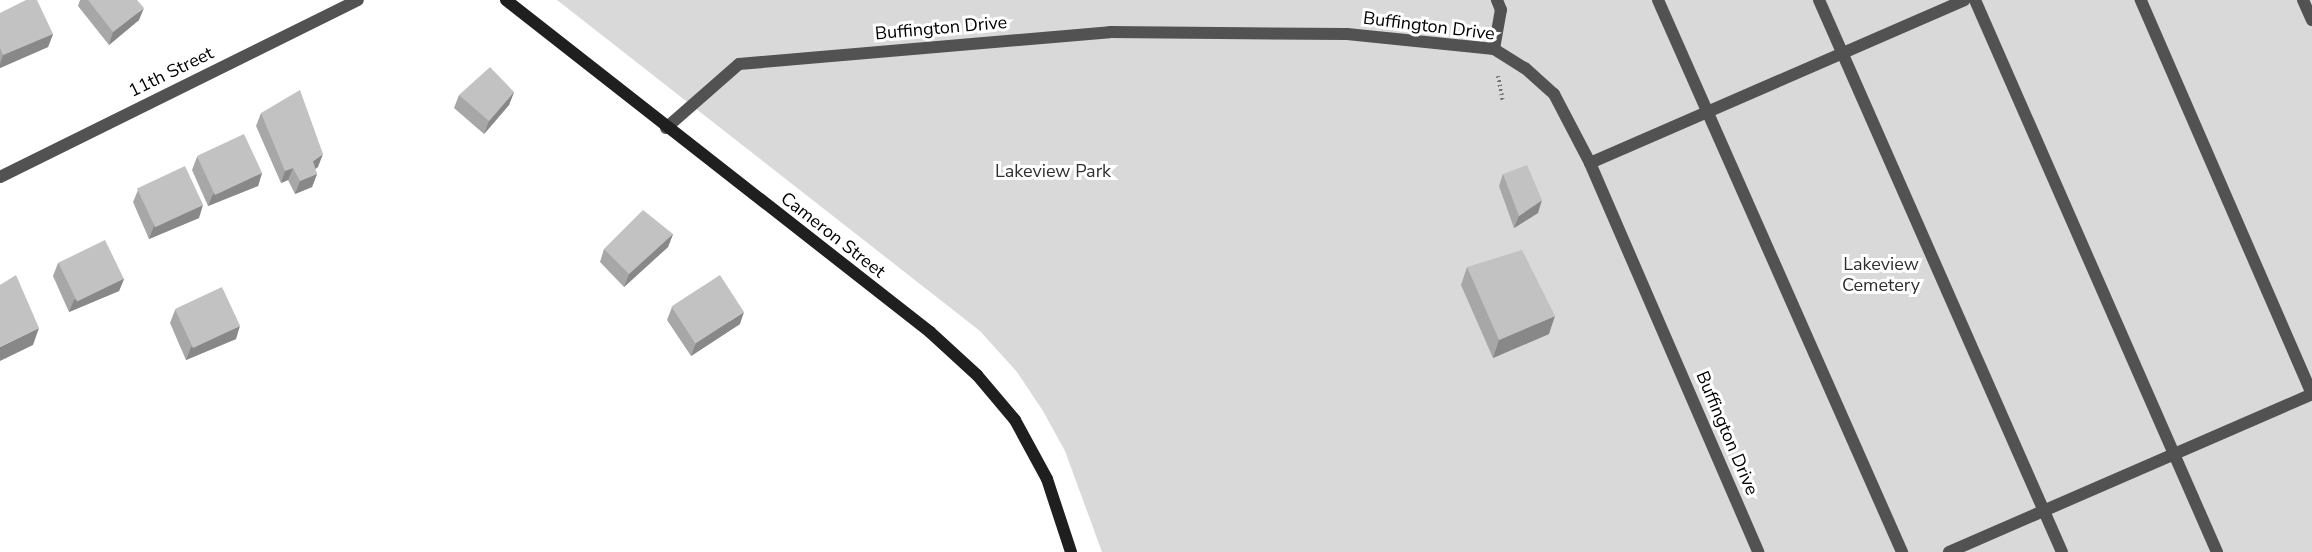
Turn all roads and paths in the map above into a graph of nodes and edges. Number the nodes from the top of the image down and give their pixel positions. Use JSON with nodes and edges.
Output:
{"nodes":[{"id":1,"x":358,"y":0,"type":"edge"},
{"id":2,"x":506,"y":0,"type":"edge"},
{"id":3,"x":1497,"y":0,"type":"edge"},
{"id":4,"x":1658,"y":0,"type":"edge"},
{"id":5,"x":1819,"y":0,"type":"edge"},
{"id":6,"x":1964,"y":0,"type":"edge"},
{"id":7,"x":1975,"y":0,"type":"edge"},
{"id":8,"x":2142,"y":0,"type":"edge"},
{"id":9,"x":2303,"y":0,"type":"edge"},
{"id":10,"x":2312,"y":20,"type":"edge"},
{"id":11,"x":1494,"y":49,"type":"junction"},
{"id":12,"x":1842,"y":53,"type":"junction"},
{"id":13,"x":1707,"y":112,"type":"junction"},
{"id":14,"x":666,"y":128,"type":"junction"},
{"id":15,"x":1590,"y":163,"type":"junction"},
{"id":16,"x":0,"y":177,"type":"edge"},
{"id":17,"x":2173,"y":453,"type":"junction"},
{"id":18,"x":2043,"y":510,"type":"junction"},
{"id":19,"x":1071,"y":552,"type":"edge"},
{"id":20,"x":1758,"y":552,"type":"edge"},
{"id":21,"x":1902,"y":552,"type":"edge"},
{"id":22,"x":1949,"y":552,"type":"edge"},
{"id":23,"x":2062,"y":552,"type":"edge"},
{"id":24,"x":2217,"y":552,"type":"edge"}],
"edges":[{"from":1,"to":16,"type":"street","name":"11th Street"},
{"from":2,"to":14,"type":"main road","name":"Cameron Street"},
{"from":3,"to":11,"type":"street"},
{"from":4,"to":13,"type":"street"},
{"from":5,"to":12,"type":"street"},
{"from":6,"to":12,"type":"street"},
{"from":7,"to":17,"type":"street"},
{"from":8,"to":17,"type":"street"},
{"from":9,"to":10,"type":"street"},
{"from":11,"to":14,"type":"street","name":"Buffington Drive"},
{"from":11,"to":15,"type":"street","name":"Buffington Drive"},
{"from":12,"to":13,"type":"street"},
{"from":12,"to":18,"type":"street"},
{"from":13,"to":15,"type":"street"},
{"from":13,"to":21,"type":"street"},
{"from":14,"to":19,"type":"main road","name":"Cameron Street"},
{"from":15,"to":20,"type":"street","name":"Buffington Drive"},
{"from":17,"to":18,"type":"street"},
{"from":17,"to":24,"type":"street"},
{"from":18,"to":22,"type":"street"},
{"from":18,"to":23,"type":"street"}]}
